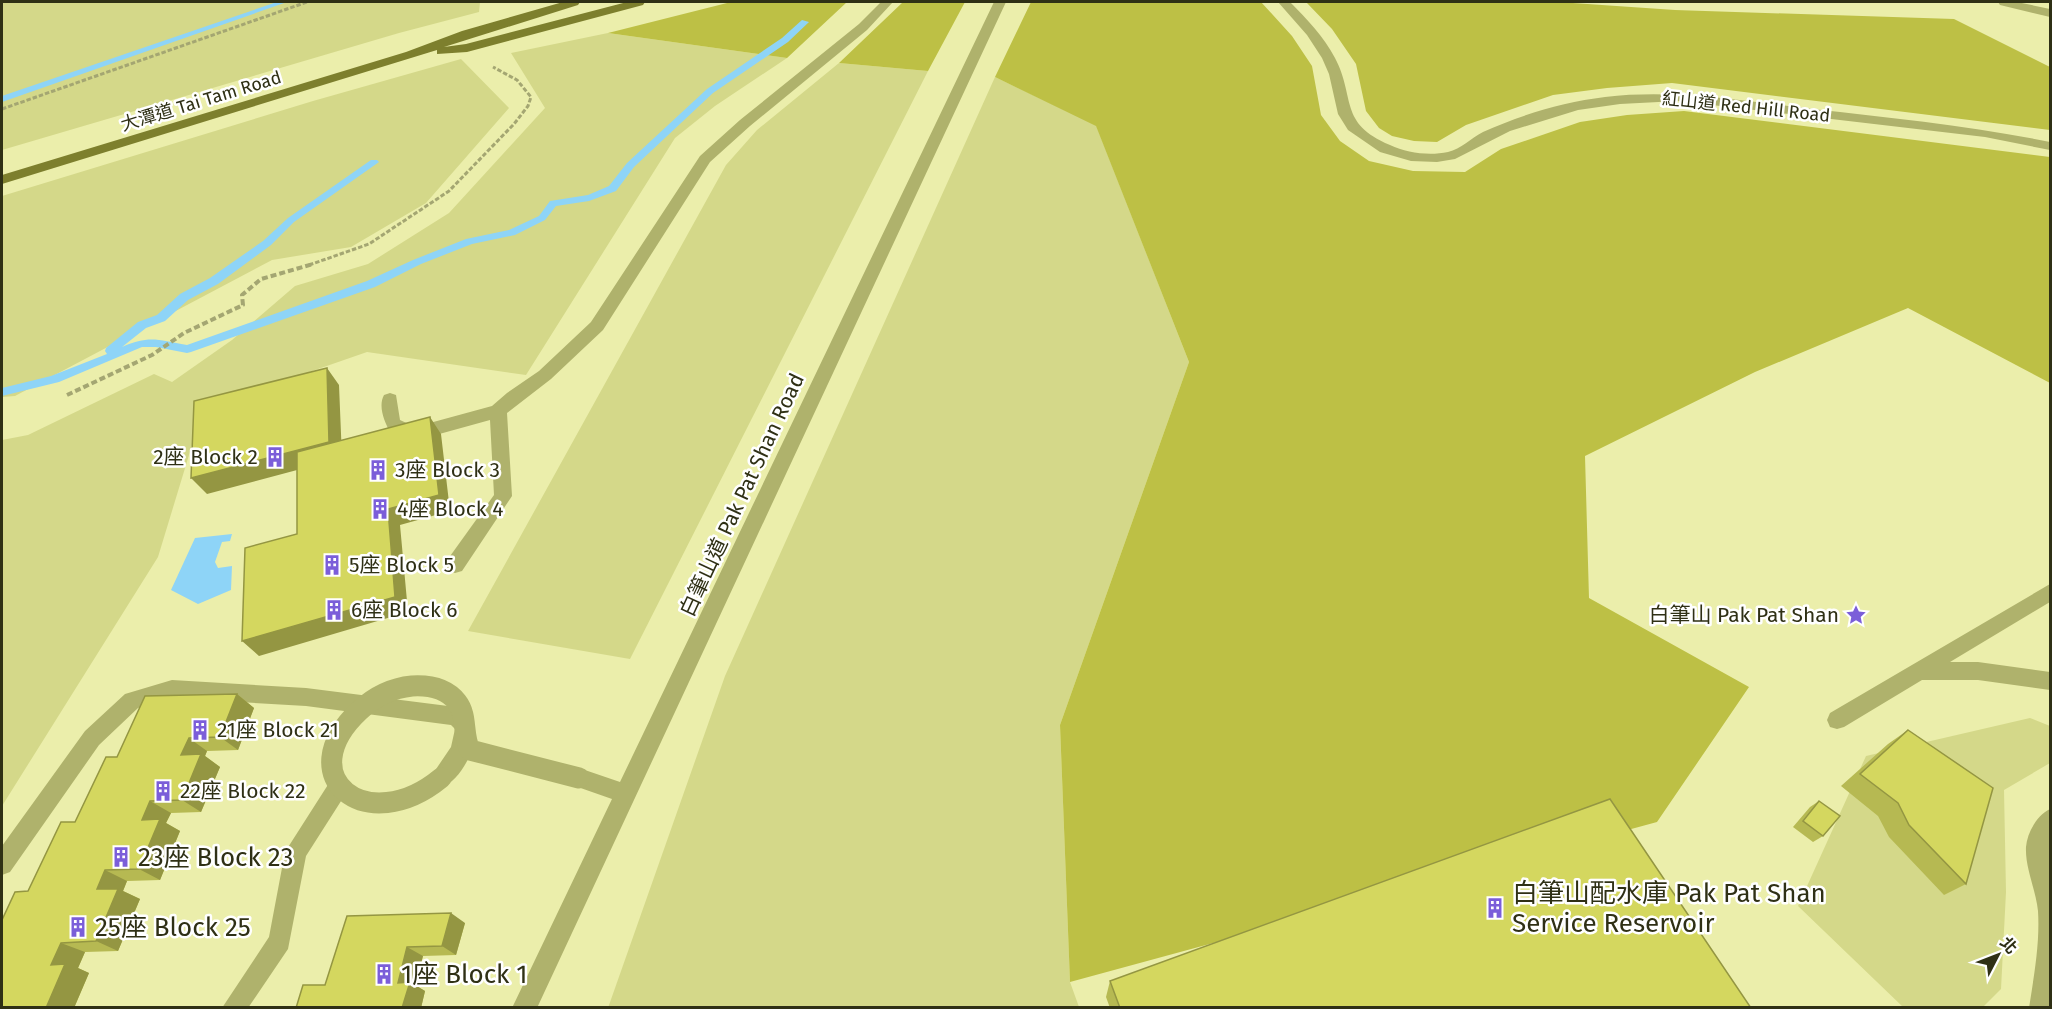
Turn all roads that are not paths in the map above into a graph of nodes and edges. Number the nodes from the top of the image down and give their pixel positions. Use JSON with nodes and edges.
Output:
{"nodes":[{"id":1,"x":574,"y":2,"type":"edge"},
{"id":2,"x":639,"y":2,"type":"edge"},
{"id":3,"x":887,"y":2,"type":"edge"},
{"id":4,"x":1000,"y":2,"type":"edge"},
{"id":5,"x":1284,"y":2,"type":"edge"},
{"id":6,"x":2004,"y":2,"type":"edge"},
{"id":7,"x":2050,"y":13,"type":"edge"},
{"id":8,"x":411,"y":55,"type":"junction"},
{"id":9,"x":2050,"y":146,"type":"edge"},
{"id":10,"x":2,"y":180,"type":"edge"},
{"id":11,"x":390,"y":399,"type":"dead end"},
{"id":12,"x":498,"y":411,"type":"junction"},
{"id":13,"x":455,"y":565,"type":"dead end"},
{"id":14,"x":2050,"y":592,"type":"edge"},
{"id":15,"x":1919,"y":671,"type":"junction"},
{"id":16,"x":2050,"y":681,"type":"edge"},
{"id":17,"x":1837,"y":720,"type":"dead end"},
{"id":18,"x":339,"y":787,"type":"junction"},
{"id":19,"x":626,"y":794,"type":"junction"},
{"id":20,"x":2050,"y":820,"type":"edge"},
{"id":21,"x":2,"y":864,"type":"edge"},
{"id":22,"x":234,"y":1008,"type":"edge"},
{"id":23,"x":524,"y":1008,"type":"edge"},
{"id":24,"x":2042,"y":1008,"type":"edge"}],
"edges":[{"from":1,"to":8,"type":"main road","name":"大潭道 Tai Tam Road"},
{"from":2,"to":8,"type":"main road","name":"大潭道 Tai Tam Road"},
{"from":3,"to":12,"type":"street"},
{"from":4,"to":19,"type":"street","name":"白筆山道 Pak Pat Shan Road"},
{"from":5,"to":9,"type":"street","name":"紅山道 Red Hill Road"},
{"from":6,"to":7,"type":"street"},
{"from":8,"to":10,"type":"main road","name":"大潭道 Tai Tam Road"},
{"from":11,"to":12,"type":"street"},
{"from":12,"to":13,"type":"street"},
{"from":14,"to":15,"type":"street"},
{"from":15,"to":16,"type":"street"},
{"from":15,"to":17,"type":"street"},
{"from":18,"to":19,"type":"street","bridge":true},
{"from":18,"to":21,"type":"street","bridge":true},
{"from":18,"to":22,"type":"street"},
{"from":19,"to":23,"type":"street","name":"白筆山道 Pak Pat Shan Road"},
{"from":20,"to":24,"type":"street"}]}
